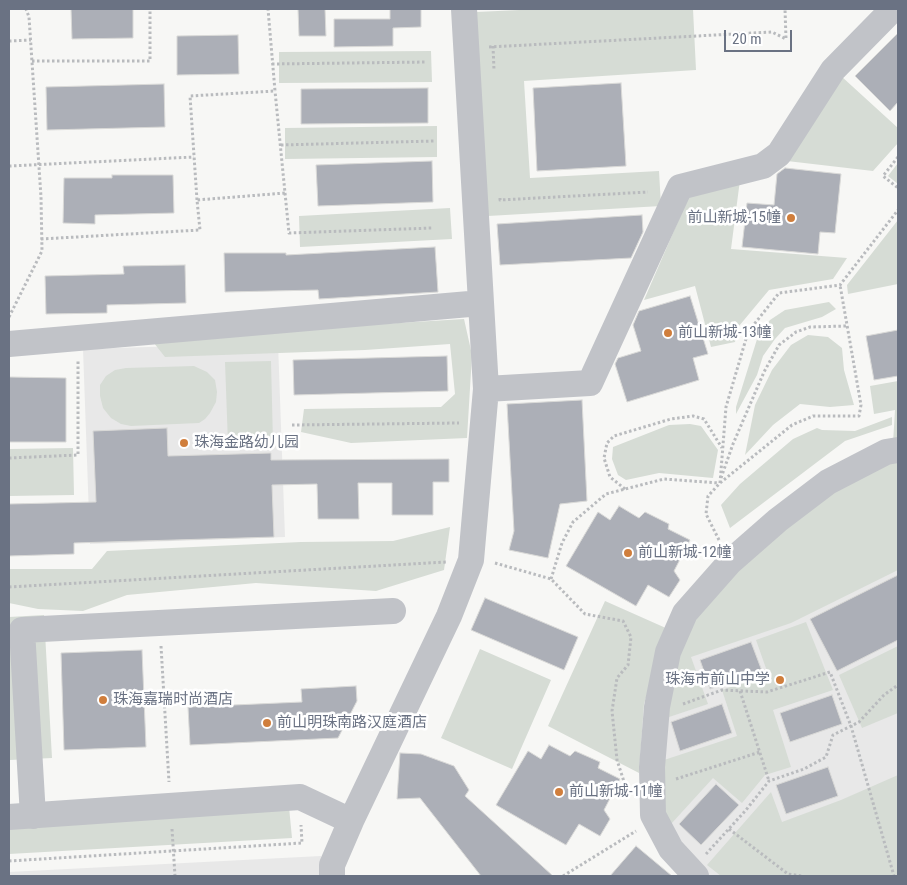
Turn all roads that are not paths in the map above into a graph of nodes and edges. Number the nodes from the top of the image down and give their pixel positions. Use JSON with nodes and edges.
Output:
{"nodes":[{"id":1,"x":464,"y":9,"type":"edge"},
{"id":2,"x":893,"y":9,"type":"edge"},
{"id":3,"x":481,"y":303,"type":"junction"},
{"id":4,"x":9,"y":344,"type":"edge"},
{"id":5,"x":486,"y":389,"type":"junction"},
{"id":6,"x":898,"y":450,"type":"edge"},
{"id":7,"x":393,"y":611,"type":"dead end"},
{"id":8,"x":21,"y":816,"type":"edge"},
{"id":9,"x":351,"y":821,"type":"junction"},
{"id":10,"x":701,"y":866,"type":"edge"},
{"id":11,"x":332,"y":876,"type":"edge"}],
"edges":[{"from":1,"to":3,"type":"street"},
{"from":2,"to":5,"type":"street"},
{"from":3,"to":4,"type":"street"},
{"from":3,"to":5,"type":"street"},
{"from":5,"to":9,"type":"street"},
{"from":6,"to":10,"type":"street"},
{"from":7,"to":8,"type":"street"},
{"from":8,"to":9,"type":"street"},
{"from":9,"to":11,"type":"street"}]}
